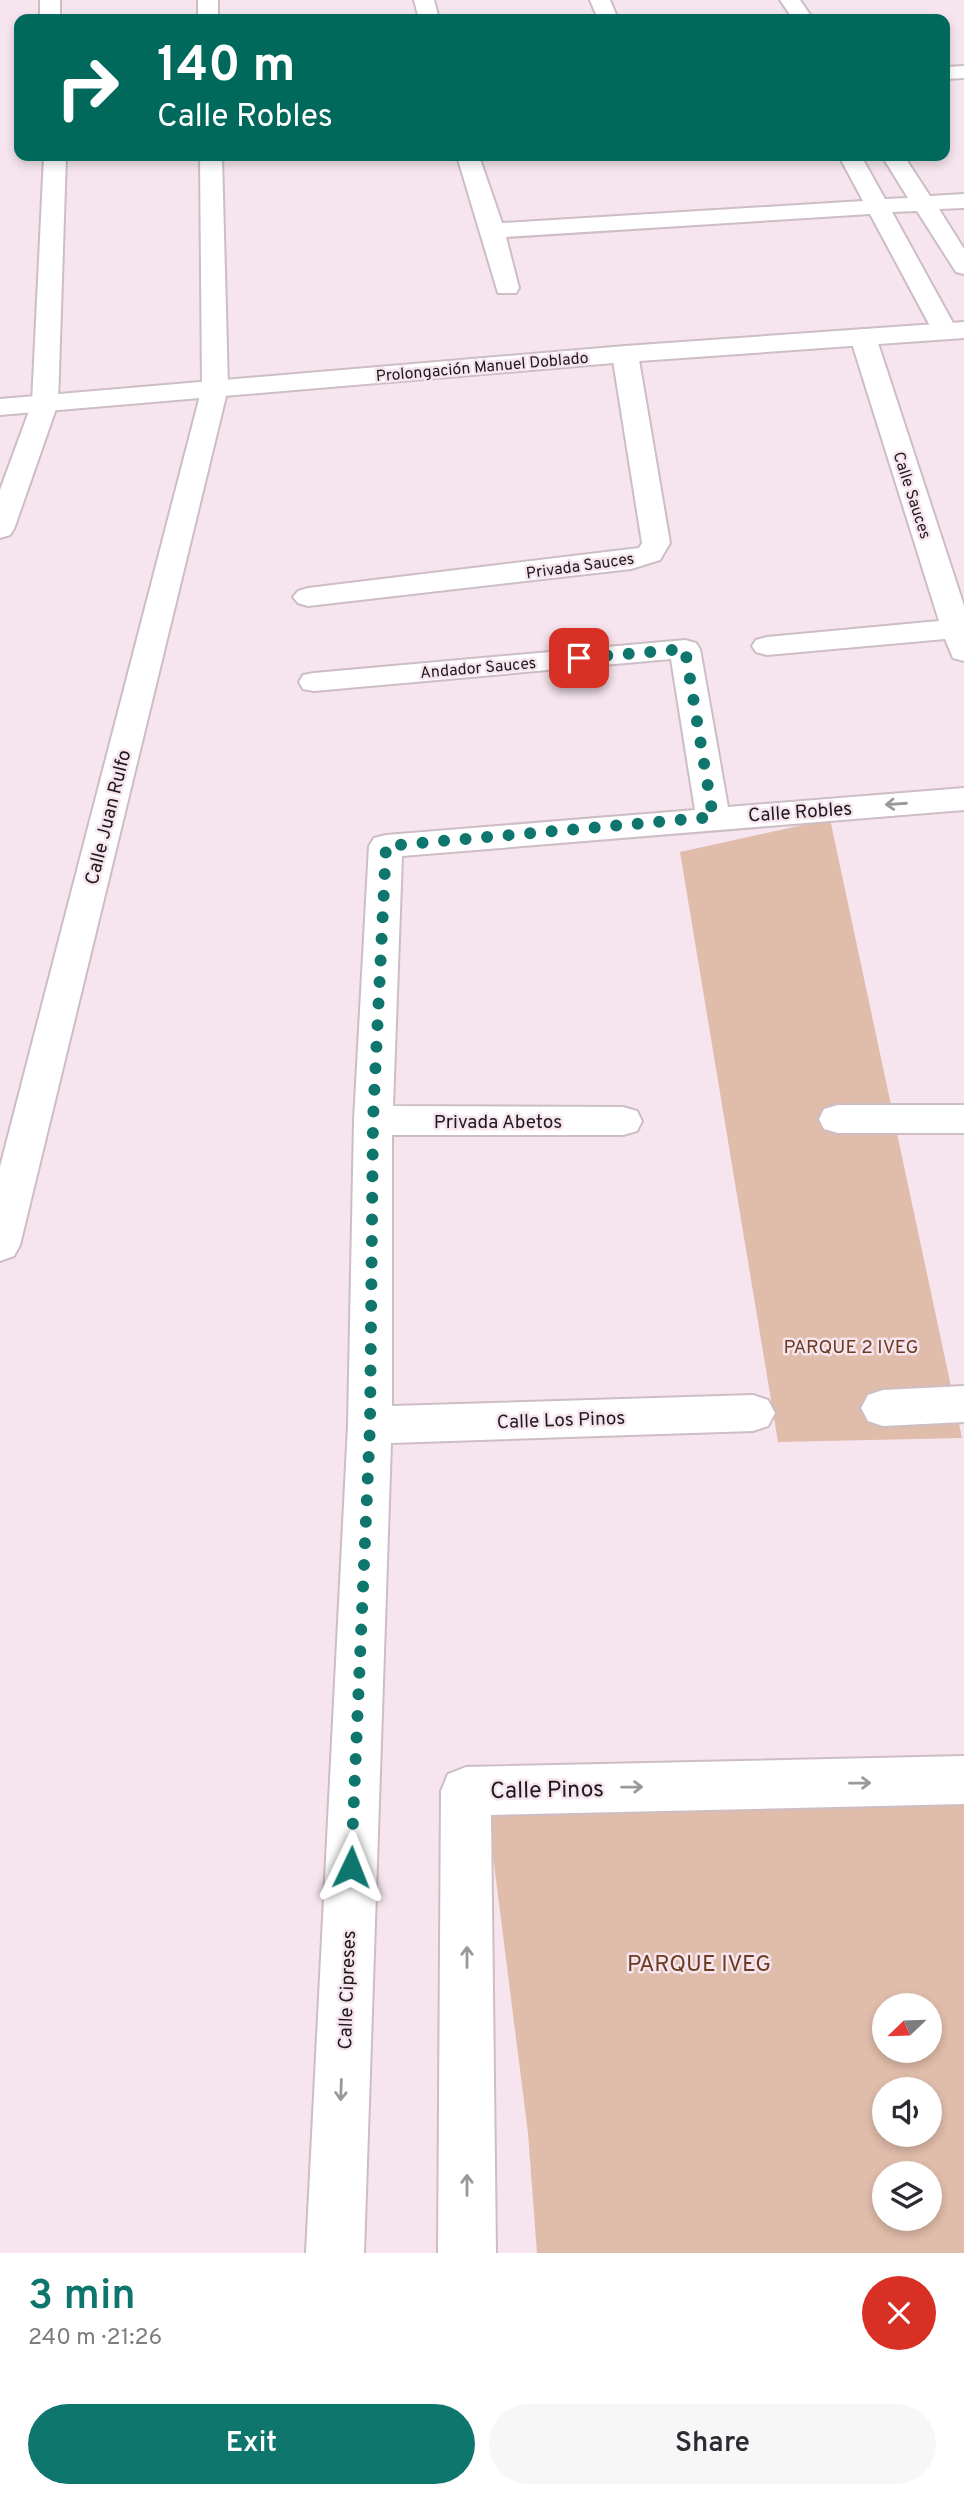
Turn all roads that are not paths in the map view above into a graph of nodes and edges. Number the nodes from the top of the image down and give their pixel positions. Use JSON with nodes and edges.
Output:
{"nodes":[{"id":1,"x":55,"y":161,"type":"edge"},
{"id":2,"x":211,"y":161,"type":"edge"},
{"id":3,"x":470,"y":161,"type":"edge"},
{"id":4,"x":852,"y":161,"type":"edge"},
{"id":5,"x":896,"y":161,"type":"edge"},
{"id":6,"x":964,"y":201,"type":"edge"},
{"id":7,"x":925,"y":203,"type":"junction"},
{"id":8,"x":876,"y":207,"type":"junction"},
{"id":9,"x":493,"y":231,"type":"junction"},
{"id":10,"x":964,"y":267,"type":"edge"},
{"id":11,"x":507,"y":288,"type":"dead end"},
{"id":12,"x":954,"y":331,"type":"edge"},
{"id":13,"x":863,"y":337,"type":"junction"},
{"id":14,"x":625,"y":354,"type":"junction"},
{"id":15,"x":215,"y":388,"type":"junction"},
{"id":16,"x":45,"y":403,"type":"junction"},
{"id":17,"x":0,"y":407,"type":"edge"},
{"id":18,"x":0,"y":528,"type":"edge"},
{"id":19,"x":309,"y":597,"type":"dead end"},
{"id":20,"x":960,"y":640,"type":"edge"},
{"id":21,"x":767,"y":646,"type":"dead end"},
{"id":22,"x":314,"y":682,"type":"dead end"},
{"id":23,"x":964,"y":799,"type":"edge"},
{"id":24,"x":713,"y":817,"type":"junction"},
{"id":25,"x":386,"y":846,"type":"joint"},
{"id":26,"x":838,"y":1119,"type":"dead end"},
{"id":27,"x":964,"y":1119,"type":"edge"},
{"id":28,"x":373,"y":1120,"type":"junction"},
{"id":29,"x":623,"y":1121,"type":"dead end"},
{"id":30,"x":0,"y":1245,"type":"edge"},
{"id":31,"x":964,"y":1405,"type":"edge"},
{"id":32,"x":883,"y":1408,"type":"dead end"},
{"id":33,"x":753,"y":1413,"type":"dead end"},
{"id":34,"x":370,"y":1425,"type":"junction"},
{"id":35,"x":964,"y":1780,"type":"edge"},
{"id":36,"x":335,"y":2253,"type":"edge"},
{"id":37,"x":467,"y":2253,"type":"edge"}],
"edges":[{"from":1,"to":16,"type":"street"},
{"from":2,"to":15,"type":"street","name":"Calle Juan Rulfo"},
{"from":3,"to":9,"type":"street"},
{"from":4,"to":8,"type":"street"},
{"from":5,"to":7,"type":"street"},
{"from":6,"to":7,"type":"street"},
{"from":7,"to":8,"type":"street"},
{"from":7,"to":10,"type":"street"},
{"from":8,"to":9,"type":"street"},
{"from":8,"to":12,"type":"street"},
{"from":9,"to":11,"type":"street"},
{"from":12,"to":13,"type":"street","name":"Prolongación Manuel Doblado"},
{"from":13,"to":14,"type":"street","name":"Prolongación Manuel Doblado"},
{"from":13,"to":20,"type":"street","name":"Calle Sauces"},
{"from":14,"to":15,"type":"street","name":"Prolongación Manuel Doblado"},
{"from":14,"to":19,"type":"street","name":"Privada Sauces"},
{"from":15,"to":16,"type":"street","name":"Prolongación Manuel Doblado"},
{"from":15,"to":30,"type":"street","name":"Calle Juan Rulfo"},
{"from":16,"to":17,"type":"street","name":"Prolongación Manuel Doblado"},
{"from":16,"to":18,"type":"street"},
{"from":20,"to":21,"type":"street"},
{"from":22,"to":24,"type":"street","name":"Andador Sauces"},
{"from":23,"to":24,"type":"street","name":"Calle Robles","one_way":true},
{"from":24,"to":25,"type":"street","name":"Calle Robles"},
{"from":25,"to":28,"type":"street","name":"Calle Cipreses"},
{"from":26,"to":27,"type":"street"},
{"from":28,"to":29,"type":"street","name":"Privada Abetos"},
{"from":28,"to":34,"type":"street","name":"Calle Cipreses"},
{"from":31,"to":32,"type":"street"},
{"from":33,"to":34,"type":"street","name":"Calle Los Pinos"},
{"from":34,"to":36,"type":"street","name":"Calle Cipreses","one_way":true},
{"from":37,"to":35,"type":"street","name":"Calle Pinos","one_way":true}]}
